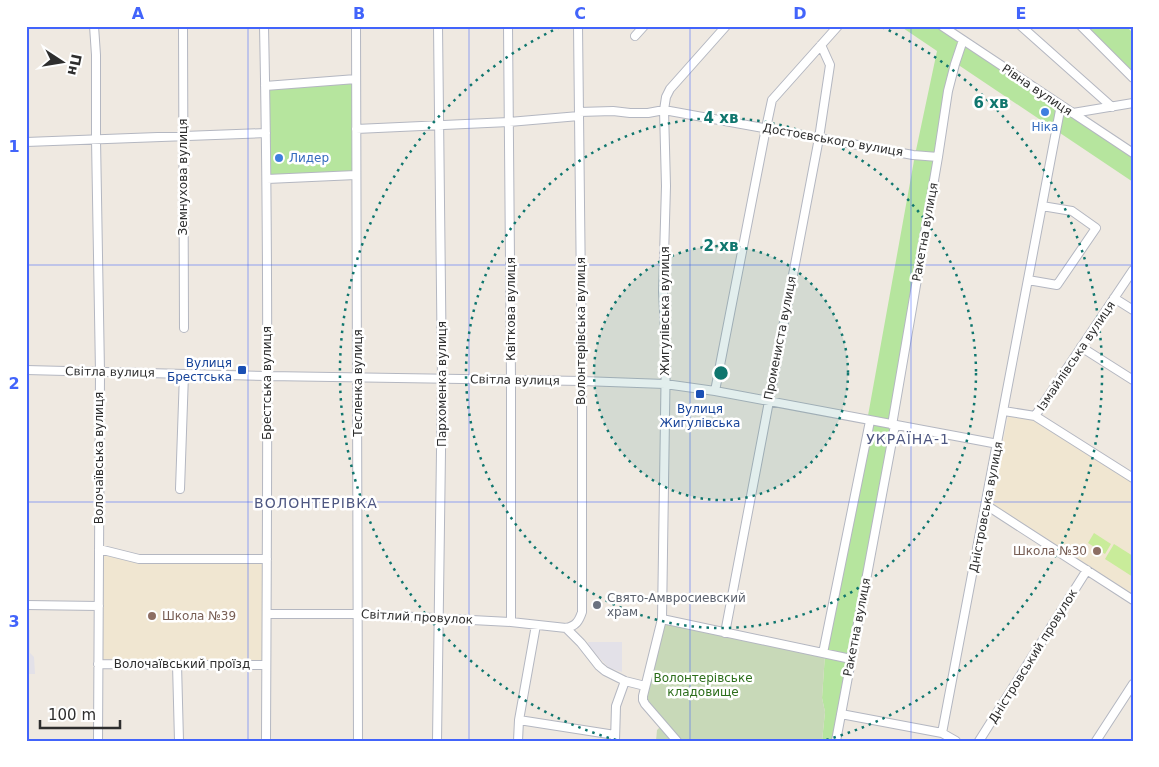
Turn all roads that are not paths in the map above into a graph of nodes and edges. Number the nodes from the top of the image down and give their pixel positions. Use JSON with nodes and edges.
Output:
{"nodes":[{"id":1,"x":94,"y":26,"type":"edge"},
{"id":2,"x":183,"y":26,"type":"edge"},
{"id":3,"x":264,"y":26,"type":"edge"},
{"id":4,"x":356,"y":26,"type":"edge"},
{"id":5,"x":438,"y":26,"type":"edge"},
{"id":6,"x":508,"y":26,"type":"edge"},
{"id":7,"x":578,"y":26,"type":"edge"},
{"id":8,"x":644,"y":26,"type":"edge"},
{"id":9,"x":726,"y":26,"type":"edge"},
{"id":10,"x":838,"y":26,"type":"edge"},
{"id":11,"x":942,"y":26,"type":"edge"},
{"id":12,"x":959,"y":26,"type":"edge"},
{"id":13,"x":1021,"y":26,"type":"edge"},
{"id":14,"x":1080,"y":26,"type":"edge"},
{"id":15,"x":635,"y":36,"type":"dead end"},
{"id":16,"x":960,"y":38,"type":"junction"},
{"id":17,"x":821,"y":45,"type":"junction"},
{"id":18,"x":1133,"y":78,"type":"edge"},
{"id":19,"x":356,"y":79,"type":"junction"},
{"id":20,"x":265,"y":86,"type":"junction"},
{"id":21,"x":1133,"y":103,"type":"edge"},
{"id":22,"x":1061,"y":105,"type":"junction"},
{"id":23,"x":1112,"y":107,"type":"junction"},
{"id":24,"x":664,"y":110,"type":"junction"},
{"id":25,"x":1073,"y":113,"type":"junction"},
{"id":26,"x":579,"y":114,"type":"junction"},
{"id":27,"x":509,"y":122,"type":"junction"},
{"id":28,"x":440,"y":125,"type":"junction"},
{"id":29,"x":766,"y":128,"type":"junction"},
{"id":30,"x":356,"y":129,"type":"junction"},
{"id":31,"x":266,"y":133,"type":"junction"},
{"id":32,"x":183,"y":136,"type":"junction"},
{"id":33,"x":819,"y":138,"type":"junction"},
{"id":34,"x":96,"y":139,"type":"junction"},
{"id":35,"x":26,"y":142,"type":"edge"},
{"id":36,"x":1133,"y":153,"type":"edge"},
{"id":37,"x":938,"y":157,"type":"junction"},
{"id":38,"x":356,"y":174,"type":"junction"},
{"id":39,"x":267,"y":179,"type":"junction"},
{"id":40,"x":1042,"y":206,"type":"junction"},
{"id":41,"x":1133,"y":270,"type":"edge"},
{"id":42,"x":1028,"y":280,"type":"junction"},
{"id":43,"x":1114,"y":298,"type":"junction"},
{"id":44,"x":1133,"y":310,"type":"edge"},
{"id":45,"x":184,"y":328,"type":"dead end"},
{"id":46,"x":1081,"y":347,"type":"junction"},
{"id":47,"x":26,"y":370,"type":"edge"},
{"id":48,"x":100,"y":372,"type":"junction"},
{"id":49,"x":184,"y":374,"type":"junction"},
{"id":50,"x":268,"y":376,"type":"junction"},
{"id":51,"x":358,"y":377,"type":"junction"},
{"id":52,"x":442,"y":379,"type":"junction"},
{"id":53,"x":511,"y":380,"type":"junction"},
{"id":54,"x":1133,"y":380,"type":"edge"},
{"id":55,"x":582,"y":381,"type":"junction"},
{"id":56,"x":665,"y":384,"type":"junction"},
{"id":57,"x":715,"y":391,"type":"junction"},
{"id":58,"x":768,"y":401,"type":"junction"},
{"id":59,"x":1004,"y":411,"type":"junction"},
{"id":60,"x":1035,"y":416,"type":"junction"},
{"id":61,"x":870,"y":421,"type":"junction"},
{"id":62,"x":893,"y":425,"type":"junction"},
{"id":63,"x":998,"y":444,"type":"junction"},
{"id":64,"x":1133,"y":478,"type":"edge"},
{"id":65,"x":180,"y":489,"type":"dead end"},
{"id":66,"x":986,"y":505,"type":"junction"},
{"id":67,"x":99,"y":550,"type":"junction"},
{"id":68,"x":267,"y":559,"type":"junction"},
{"id":69,"x":1087,"y":570,"type":"junction"},
{"id":70,"x":1133,"y":600,"type":"edge"},
{"id":71,"x":26,"y":605,"type":"edge"},
{"id":72,"x":98,"y":606,"type":"junction"},
{"id":73,"x":267,"y":614,"type":"junction"},
{"id":74,"x":358,"y":614,"type":"junction"},
{"id":75,"x":439,"y":618,"type":"junction"},
{"id":76,"x":662,"y":619,"type":"junction"},
{"id":77,"x":511,"y":622,"type":"junction"},
{"id":78,"x":536,"y":625,"type":"junction"},
{"id":79,"x":566,"y":628,"type":"junction"},
{"id":80,"x":725,"y":632,"type":"junction"},
{"id":81,"x":823,"y":653,"type":"junction"},
{"id":82,"x":851,"y":659,"type":"junction"},
{"id":83,"x":98,"y":664,"type":"junction"},
{"id":84,"x":177,"y":664,"type":"junction"},
{"id":85,"x":266,"y":665,"type":"junction"},
{"id":86,"x":625,"y":681,"type":"junction"},
{"id":87,"x":1133,"y":684,"type":"edge"},
{"id":88,"x":645,"y":686,"type":"junction"},
{"id":89,"x":841,"y":714,"type":"junction"},
{"id":90,"x":519,"y":720,"type":"junction"},
{"id":91,"x":942,"y":733,"type":"junction"},
{"id":92,"x":615,"y":738,"type":"edge"},
{"id":93,"x":98,"y":741,"type":"edge"},
{"id":94,"x":179,"y":741,"type":"edge"},
{"id":95,"x":266,"y":741,"type":"edge"},
{"id":96,"x":358,"y":741,"type":"edge"},
{"id":97,"x":437,"y":741,"type":"edge"},
{"id":98,"x":518,"y":741,"type":"edge"},
{"id":99,"x":677,"y":741,"type":"edge"},
{"id":100,"x":836,"y":741,"type":"edge"},
{"id":101,"x":956,"y":741,"type":"edge"},
{"id":102,"x":979,"y":741,"type":"edge"},
{"id":103,"x":1096,"y":741,"type":"edge"}],
"edges":[{"from":1,"to":34,"type":"street","name":"Волочаївська вулиця"},
{"from":2,"to":32,"type":"street","name":"Земнухова вулиця"},
{"from":3,"to":20,"type":"street","name":"Брестська вулиця"},
{"from":4,"to":19,"type":"street","name":"Тесленка вулиця"},
{"from":5,"to":28,"type":"street","name":"Пархоменка вулиця"},
{"from":6,"to":27,"type":"street","name":"Квіткова вулиця"},
{"from":7,"to":26,"type":"street","name":"Волонтерівська вулиця"},
{"from":8,"to":15,"type":"street"},
{"from":9,"to":24,"type":"street","name":"Жигулівська вулиця"},
{"from":10,"to":17,"type":"street"},
{"from":11,"to":16,"type":"street","name":"Рівна вулиця"},
{"from":12,"to":16,"type":"street","name":"Ракетна вулиця"},
{"from":13,"to":23,"type":"street"},
{"from":14,"to":18,"type":"street"},
{"from":16,"to":22,"type":"street","name":"Рівна вулиця"},
{"from":16,"to":37,"type":"street","name":"Ракетна вулиця"},
{"from":17,"to":29,"type":"street"},
{"from":17,"to":33,"type":"street","name":"Промениста вулиця"},
{"from":19,"to":20,"type":"street"},
{"from":19,"to":30,"type":"street","name":"Тесленка вулиця"},
{"from":20,"to":31,"type":"street","name":"Брестська вулиця"},
{"from":21,"to":23,"type":"street"},
{"from":22,"to":25,"type":"street","name":"Рівна вулиця"},
{"from":22,"to":40,"type":"street","name":"Дністровська вулиця"},
{"from":23,"to":25,"type":"street"},
{"from":24,"to":26,"type":"street","name":"Достоєвського вулиця"},
{"from":24,"to":29,"type":"street","name":"Достоєвського вулиця"},
{"from":24,"to":56,"type":"street","name":"Жигулівська вулиця"},
{"from":25,"to":36,"type":"street","name":"Рівна вулиця"},
{"from":26,"to":27,"type":"street","name":"Достоєвського вулиця"},
{"from":26,"to":55,"type":"street","name":"Волонтерівська вулиця"},
{"from":27,"to":28,"type":"street","name":"Достоєвського вулиця"},
{"from":27,"to":53,"type":"street","name":"Квіткова вулиця"},
{"from":28,"to":30,"type":"street","name":"Достоєвського вулиця"},
{"from":28,"to":52,"type":"street","name":"Пархоменка вулиця"},
{"from":29,"to":33,"type":"street","name":"Достоєвського вулиця"},
{"from":29,"to":57,"type":"street"},
{"from":30,"to":38,"type":"street","name":"Тесленка вулиця"},
{"from":31,"to":32,"type":"street"},
{"from":31,"to":39,"type":"street","name":"Брестська вулиця"},
{"from":32,"to":34,"type":"street"},
{"from":32,"to":45,"type":"street","name":"Земнухова вулиця"},
{"from":33,"to":37,"type":"street","name":"Достоєвського вулиця"},
{"from":33,"to":58,"type":"street","name":"Промениста вулиця"},
{"from":34,"to":35,"type":"street"},
{"from":34,"to":48,"type":"street","name":"Волочаївська вулиця"},
{"from":37,"to":62,"type":"street","name":"Ракетна вулиця"},
{"from":38,"to":39,"type":"street"},
{"from":38,"to":51,"type":"street","name":"Тесленка вулиця"},
{"from":39,"to":50,"type":"street","name":"Брестська вулиця"},
{"from":40,"to":42,"type":"street","name":"Дністровська вулиця"},
{"from":40,"to":42,"type":"street"},
{"from":41,"to":43,"type":"street","name":"Ізмайлівська вулиця"},
{"from":42,"to":59,"type":"street","name":"Дністровська вулиця"},
{"from":43,"to":44,"type":"street"},
{"from":43,"to":46,"type":"street","name":"Ізмайлівська вулиця"},
{"from":46,"to":54,"type":"street"},
{"from":46,"to":60,"type":"street","name":"Ізмайлівська вулиця"},
{"from":47,"to":48,"type":"street","name":"Світла вулиця"},
{"from":48,"to":49,"type":"street","name":"Світла вулиця"},
{"from":48,"to":67,"type":"street","name":"Волочаївська вулиця"},
{"from":49,"to":50,"type":"street","name":"Світла вулиця"},
{"from":49,"to":65,"type":"street"},
{"from":50,"to":51,"type":"street","name":"Світла вулиця"},
{"from":50,"to":68,"type":"street","name":"Брестська вулиця"},
{"from":51,"to":52,"type":"street","name":"Світла вулиця"},
{"from":51,"to":74,"type":"street","name":"Тесленка вулиця"},
{"from":52,"to":53,"type":"street","name":"Світла вулиця"},
{"from":52,"to":75,"type":"street","name":"Пархоменка вулиця"},
{"from":53,"to":55,"type":"street","name":"Світла вулиця"},
{"from":53,"to":77,"type":"street","name":"Квіткова вулиця"},
{"from":55,"to":56,"type":"street","name":"Світла вулиця"},
{"from":55,"to":79,"type":"street","name":"Волонтерівська вулиця"},
{"from":56,"to":57,"type":"street","name":"Світла вулиця"},
{"from":56,"to":76,"type":"street","name":"Жигулівська вулиця"},
{"from":57,"to":58,"type":"street","name":"Світла вулиця"},
{"from":58,"to":61,"type":"street","name":"Світла вулиця"},
{"from":58,"to":80,"type":"street","name":"Промениста вулиця"},
{"from":59,"to":60,"type":"street"},
{"from":59,"to":63,"type":"street","name":"Дністровська вулиця"},
{"from":60,"to":64,"type":"street"},
{"from":61,"to":62,"type":"street","name":"Світла вулиця"},
{"from":61,"to":81,"type":"street"},
{"from":62,"to":63,"type":"street","name":"Світла вулиця"},
{"from":62,"to":82,"type":"street","name":"Ракетна вулиця"},
{"from":63,"to":66,"type":"street","name":"Дністровська вулиця"},
{"from":66,"to":69,"type":"street"},
{"from":66,"to":91,"type":"street","name":"Дністровська вулиця"},
{"from":67,"to":68,"type":"street"},
{"from":67,"to":72,"type":"street","name":"Волочаївська вулиця"},
{"from":68,"to":73,"type":"street","name":"Брестська вулиця"},
{"from":69,"to":70,"type":"street"},
{"from":69,"to":102,"type":"street","name":"Дністровський провулок"},
{"from":71,"to":72,"type":"street"},
{"from":72,"to":83,"type":"street","name":"Волочаївська вулиця"},
{"from":73,"to":74,"type":"street","name":"Світлий провулок"},
{"from":73,"to":85,"type":"street","name":"Брестська вулиця"},
{"from":74,"to":75,"type":"street","name":"Світлий провулок"},
{"from":74,"to":96,"type":"street","name":"Тесленка вулиця"},
{"from":75,"to":77,"type":"street","name":"Світлий провулок"},
{"from":75,"to":97,"type":"street","name":"Пархоменка вулиця"},
{"from":76,"to":80,"type":"street"},
{"from":76,"to":88,"type":"street","name":"Жигулівська вулиця"},
{"from":77,"to":78,"type":"street","name":"Світлий провулок"},
{"from":78,"to":79,"type":"street","name":"Світлий провулок"},
{"from":78,"to":90,"type":"street"},
{"from":79,"to":86,"type":"street"},
{"from":80,"to":81,"type":"street"},
{"from":81,"to":82,"type":"street"},
{"from":82,"to":89,"type":"street","name":"Ракетна вулиця"},
{"from":83,"to":84,"type":"street","name":"Волочаївський проїзд"},
{"from":83,"to":93,"type":"street","name":"Волочаївська вулиця"},
{"from":84,"to":85,"type":"street","name":"Волочаївський проїзд"},
{"from":84,"to":94,"type":"street"},
{"from":85,"to":95,"type":"street","name":"Брестська вулиця"},
{"from":86,"to":88,"type":"street"},
{"from":86,"to":92,"type":"street"},
{"from":87,"to":103,"type":"street"},
{"from":88,"to":99,"type":"street"},
{"from":89,"to":91,"type":"street"},
{"from":89,"to":100,"type":"street","name":"Ракетна вулиця"},
{"from":90,"to":92,"type":"street"},
{"from":90,"to":98,"type":"street"},
{"from":91,"to":101,"type":"street"}]}
